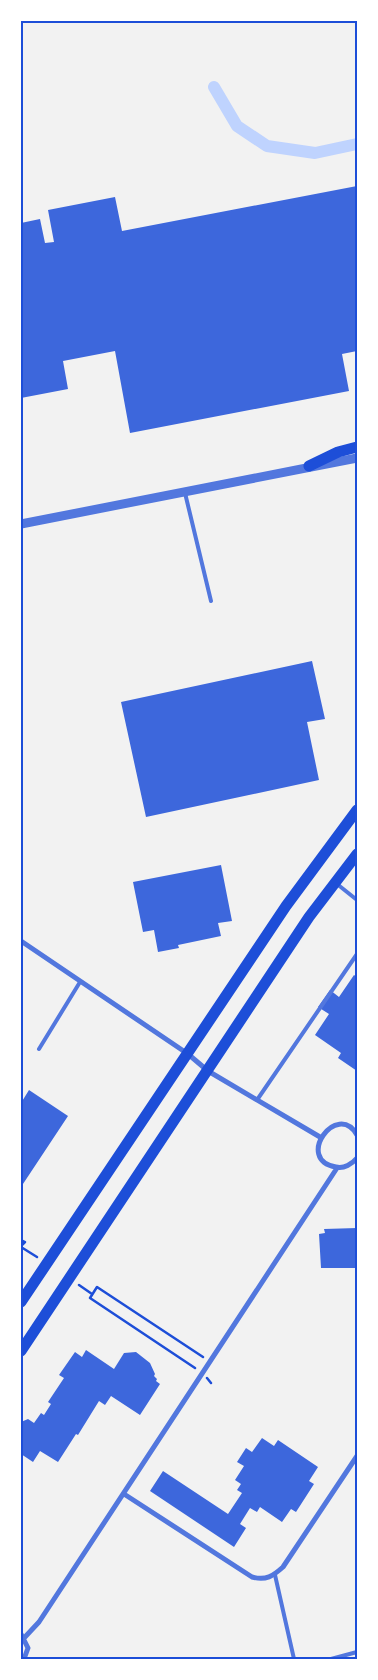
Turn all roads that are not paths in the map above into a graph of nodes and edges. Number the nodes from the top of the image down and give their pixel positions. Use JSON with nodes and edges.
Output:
{"nodes":[{"id":1,"x":357,"y":447,"type":"edge"},
{"id":2,"x":357,"y":458,"type":"edge"},
{"id":3,"x":309,"y":466,"type":"junction"},
{"id":4,"x":184,"y":491,"type":"junction"},
{"id":5,"x":21,"y":524,"type":"edge"},
{"id":6,"x":211,"y":600,"type":"dead end"},
{"id":7,"x":357,"y":810,"type":"edge"},
{"id":8,"x":357,"y":854,"type":"edge"},
{"id":9,"x":335,"y":883,"type":"junction"},
{"id":10,"x":357,"y":900,"type":"edge"},
{"id":11,"x":21,"y":942,"type":"edge"},
{"id":12,"x":357,"y":954,"type":"edge"},
{"id":13,"x":80,"y":982,"type":"junction"},
{"id":14,"x":39,"y":1049,"type":"dead end"},
{"id":15,"x":188,"y":1054,"type":"junction"},
{"id":16,"x":208,"y":1071,"type":"junction"},
{"id":17,"x":256,"y":1100,"type":"junction"},
{"id":18,"x":357,"y":1135,"type":"edge"},
{"id":19,"x":320,"y":1137,"type":"junction"},
{"id":20,"x":357,"y":1158,"type":"edge"},
{"id":21,"x":338,"y":1168,"type":"junction"},
{"id":22,"x":21,"y":1302,"type":"edge"},
{"id":23,"x":21,"y":1351,"type":"edge"},
{"id":24,"x":357,"y":1456,"type":"edge"},
{"id":25,"x":124,"y":1494,"type":"junction"},
{"id":26,"x":275,"y":1575,"type":"junction"},
{"id":27,"x":23,"y":1636,"type":"edge"},
{"id":28,"x":357,"y":1652,"type":"edge"},
{"id":29,"x":24,"y":1659,"type":"edge"},
{"id":30,"x":294,"y":1659,"type":"edge"},
{"id":31,"x":331,"y":1659,"type":"edge"}],
"edges":[{"from":1,"to":3,"type":"main road"},
{"from":2,"to":3,"type":"street"},
{"from":3,"to":4,"type":"street"},
{"from":4,"to":5,"type":"street"},
{"from":4,"to":6,"type":"lane"},
{"from":7,"to":15,"type":"main road"},
{"from":8,"to":9,"type":"main road"},
{"from":9,"to":10,"type":"lane"},
{"from":9,"to":16,"type":"main road"},
{"from":11,"to":13,"type":"street"},
{"from":12,"to":17,"type":"lane"},
{"from":13,"to":14,"type":"lane"},
{"from":13,"to":15,"type":"street"},
{"from":15,"to":16,"type":"street"},
{"from":15,"to":22,"type":"main road"},
{"from":16,"to":17,"type":"street"},
{"from":16,"to":23,"type":"main road"},
{"from":17,"to":19,"type":"street"},
{"from":18,"to":19,"type":"street"},
{"from":19,"to":21,"type":"street"},
{"from":20,"to":21,"type":"street"},
{"from":21,"to":25,"type":"street"},
{"from":24,"to":26,"type":"street"},
{"from":25,"to":26,"type":"street"},
{"from":25,"to":27,"type":"street"},
{"from":26,"to":30,"type":"lane"},
{"from":27,"to":29,"type":"street"},
{"from":28,"to":31,"type":"lane"}]}
